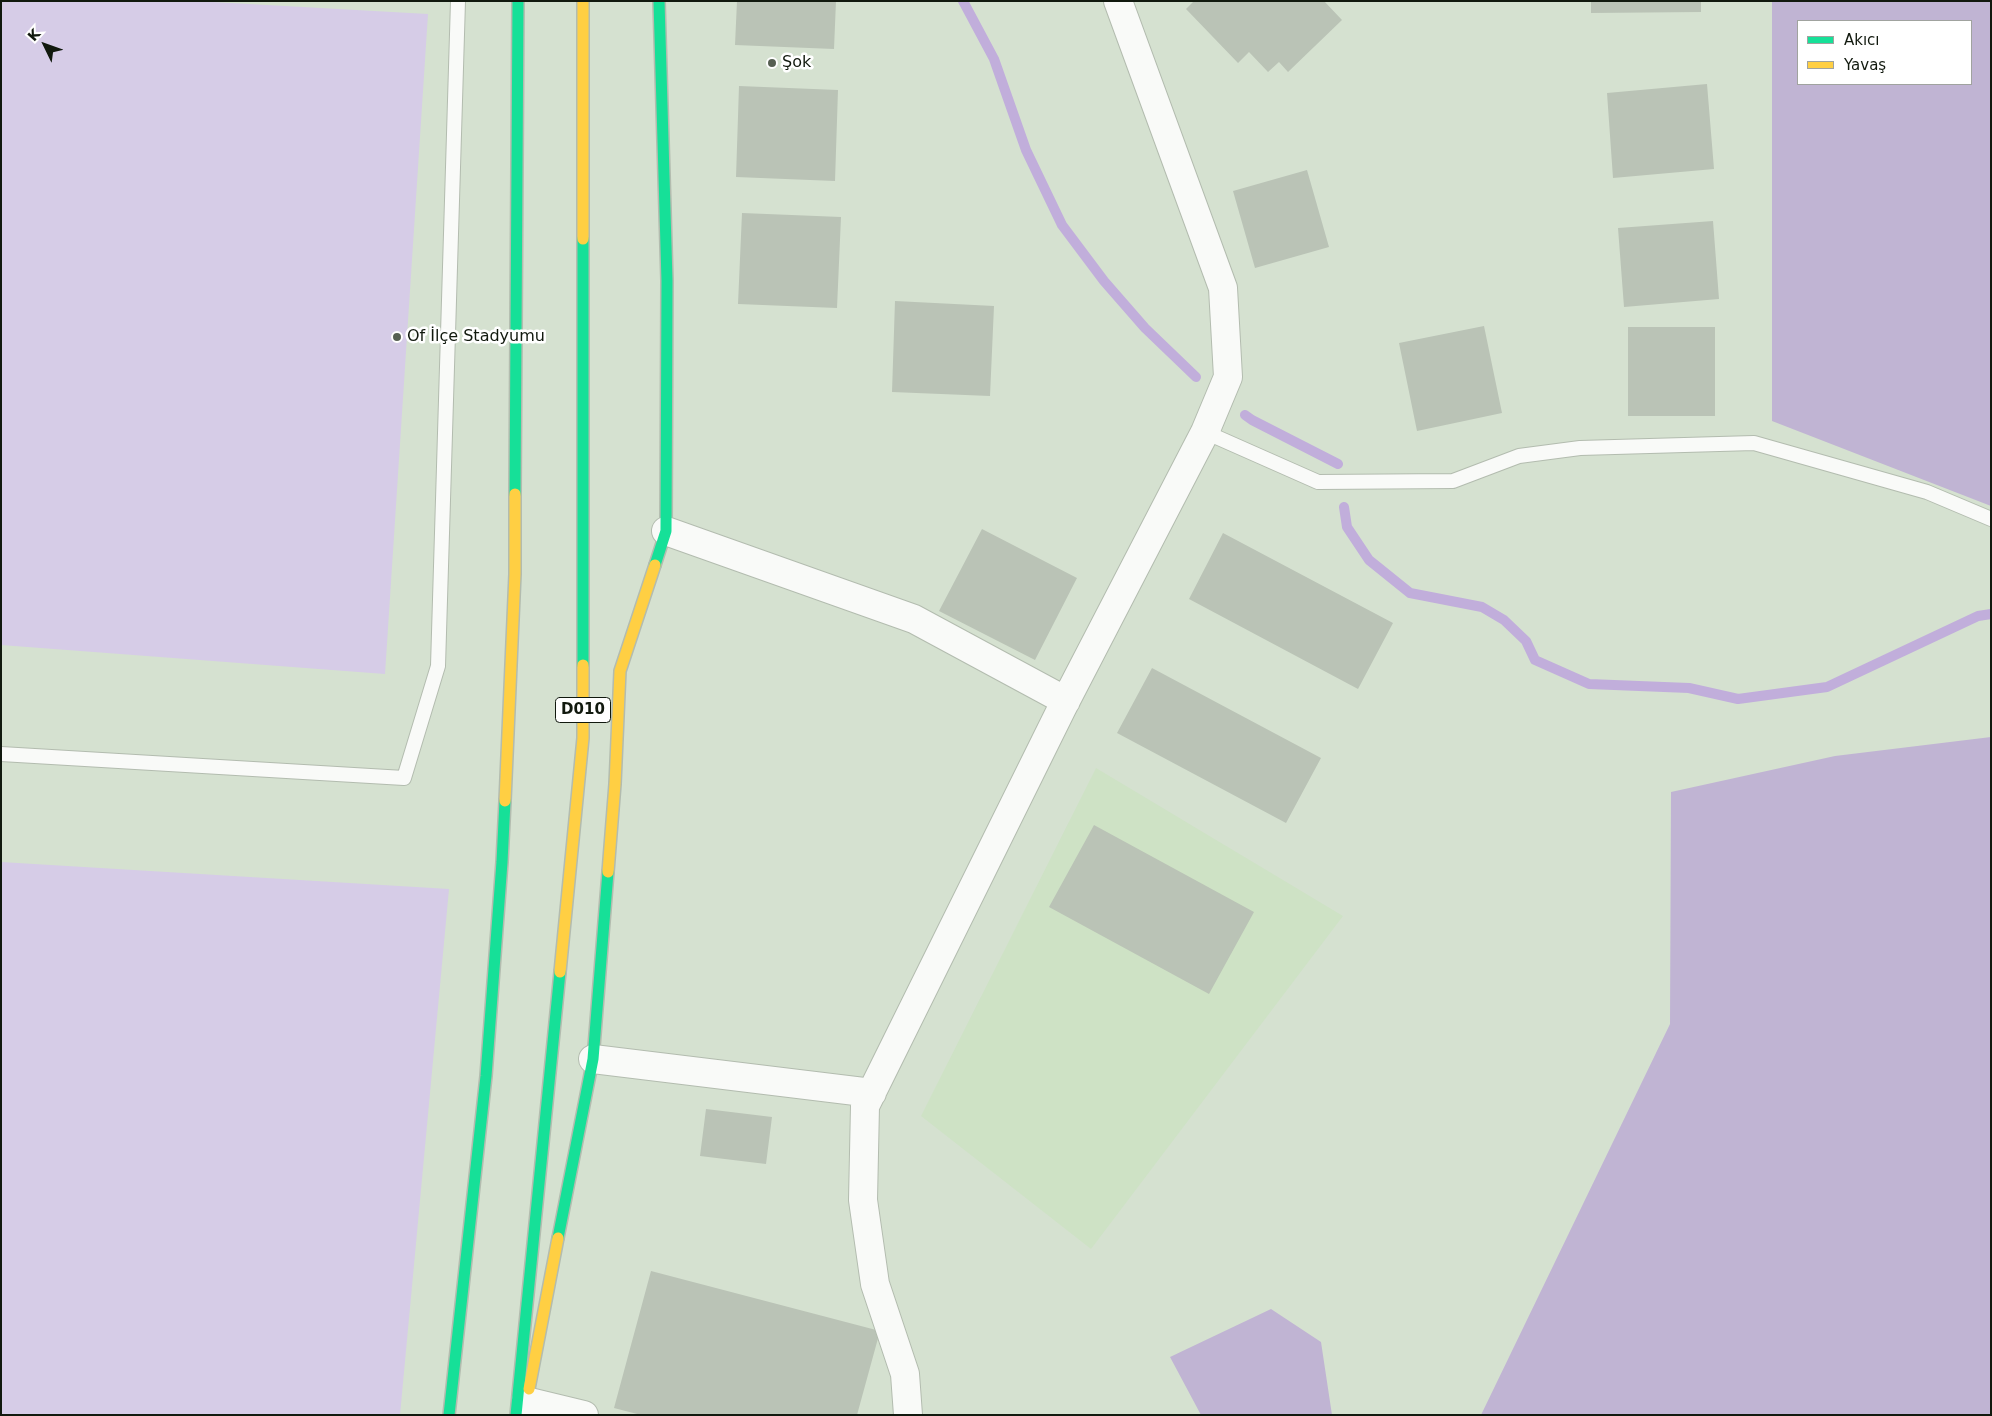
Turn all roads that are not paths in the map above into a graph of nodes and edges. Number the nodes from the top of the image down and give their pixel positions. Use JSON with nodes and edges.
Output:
{"nodes":[{"id":1,"x":458,"y":1,"type":"edge"},
{"id":2,"x":518,"y":1,"type":"edge"},
{"id":3,"x":582,"y":1,"type":"edge"},
{"id":4,"x":659,"y":1,"type":"edge"},
{"id":5,"x":1118,"y":1,"type":"edge"},
{"id":6,"x":1205,"y":432,"type":"junction"},
{"id":7,"x":1991,"y":519,"type":"edge"},
{"id":8,"x":666,"y":531,"type":"junction"},
{"id":9,"x":1066,"y":701,"type":"junction"},
{"id":10,"x":1,"y":754,"type":"edge"},
{"id":11,"x":593,"y":1059,"type":"junction"},
{"id":12,"x":872,"y":1093,"type":"junction"},
{"id":13,"x":522,"y":1410,"type":"edge"},
{"id":14,"x":449,"y":1415,"type":"edge"},
{"id":15,"x":584,"y":1415,"type":"edge"},
{"id":16,"x":908,"y":1415,"type":"edge"}],
"edges":[{"from":1,"to":10,"type":"lane"},
{"from":2,"to":14,"type":"main road"},
{"from":3,"to":13,"type":"main road","number":"D010"},
{"from":4,"to":8,"type":"main road"},
{"from":5,"to":6,"type":"street"},
{"from":6,"to":7,"type":"lane"},
{"from":6,"to":9,"type":"street"},
{"from":8,"to":9,"type":"street"},
{"from":8,"to":11,"type":"main road"},
{"from":9,"to":12,"type":"street"},
{"from":11,"to":12,"type":"street"},
{"from":11,"to":13,"type":"main road"},
{"from":12,"to":16,"type":"street"},
{"from":13,"to":15,"type":"street"}]}
